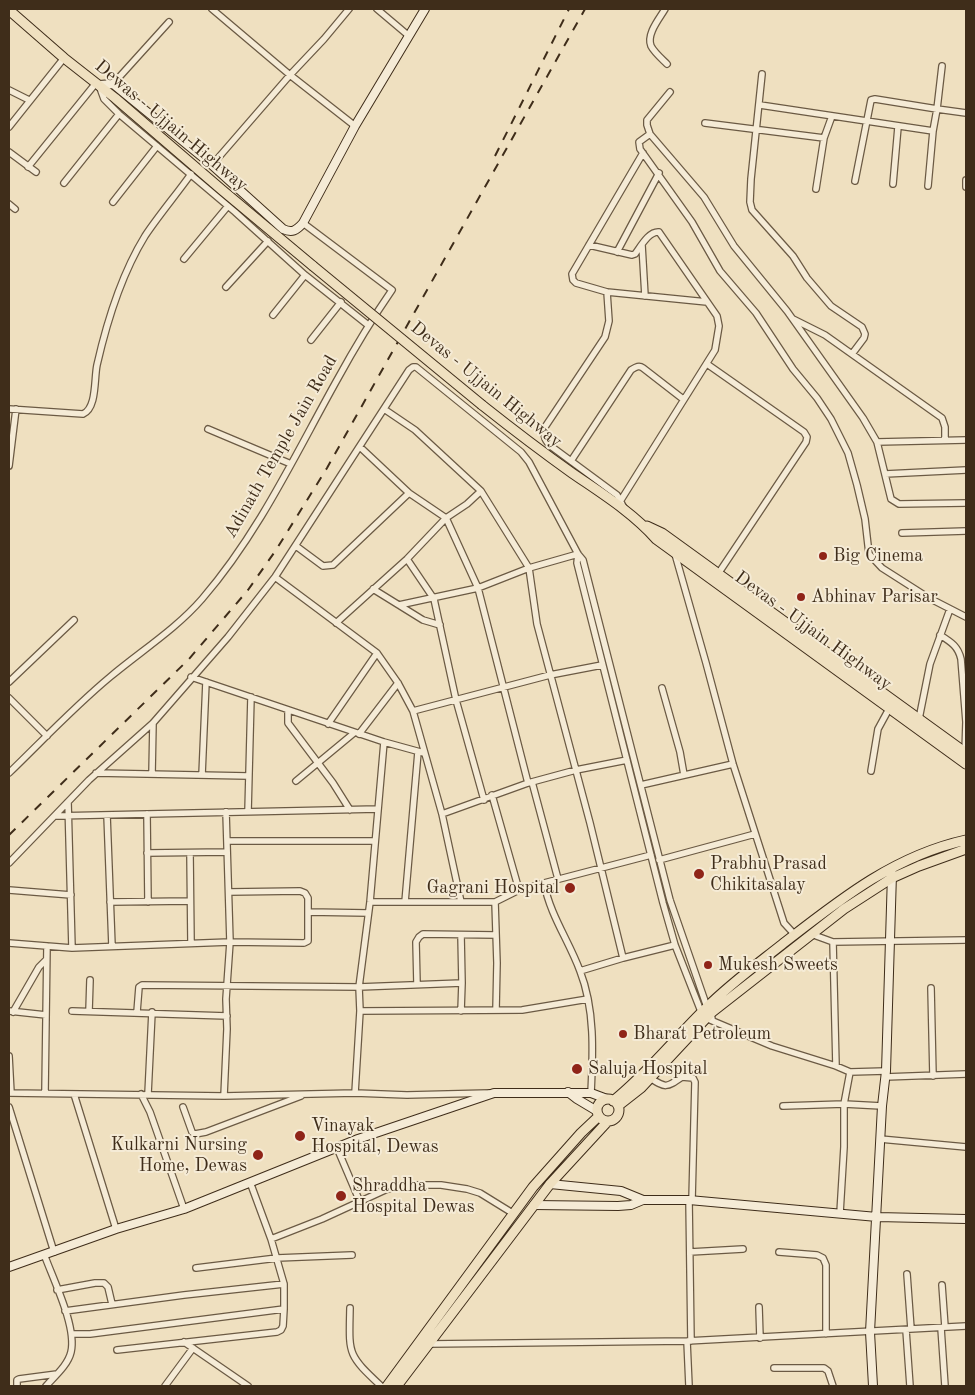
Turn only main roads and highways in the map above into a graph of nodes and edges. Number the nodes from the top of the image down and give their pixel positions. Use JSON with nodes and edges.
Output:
{"nodes":[{"id":1,"x":9,"y":10,"type":"edge"},
{"id":2,"x":313,"y":266,"type":"joint"},
{"id":3,"x":642,"y":524,"type":"junction"},
{"id":4,"x":891,"y":704,"type":"junction"},
{"id":5,"x":966,"y":752,"type":"edge"},
{"id":6,"x":966,"y":764,"type":"edge"},
{"id":7,"x":966,"y":840,"type":"edge"},
{"id":8,"x":966,"y":849,"type":"edge"},
{"id":9,"x":707,"y":1014,"type":"junction"},
{"id":10,"x":613,"y":1102,"type":"junction"},
{"id":11,"x":598,"y":1113,"type":"junction"},
{"id":12,"x":608,"y":1121,"type":"junction"},
{"id":13,"x":387,"y":1386,"type":"edge"},
{"id":14,"x":397,"y":1386,"type":"edge"}],
"edges":[{"from":1,"to":2,"type":"main road","name":"Dewas - Ujjain Highway"},
{"from":2,"to":3,"type":"main road","name":"Devas - Ujjain Highway","bridge":true},
{"from":3,"to":4,"type":"main road","name":"Devas - Ujjain Highway"},
{"from":3,"to":4,"type":"main road","name":"Devas - Ujjain Highway"},
{"from":4,"to":5,"type":"main road","name":"Devas - Ujjain Highway"},
{"from":4,"to":6,"type":"main road","name":"Devas - Ujjain Highway"},
{"from":7,"to":9,"type":"main road"},
{"from":8,"to":9,"type":"main road"},
{"from":9,"to":10,"type":"main road"},
{"from":9,"to":10,"type":"main road"},
{"from":10,"to":11,"type":"main road"},
{"from":10,"to":12,"type":"main road"},
{"from":11,"to":12,"type":"main road"},
{"from":11,"to":13,"type":"main road"},
{"from":12,"to":14,"type":"main road"}]}
